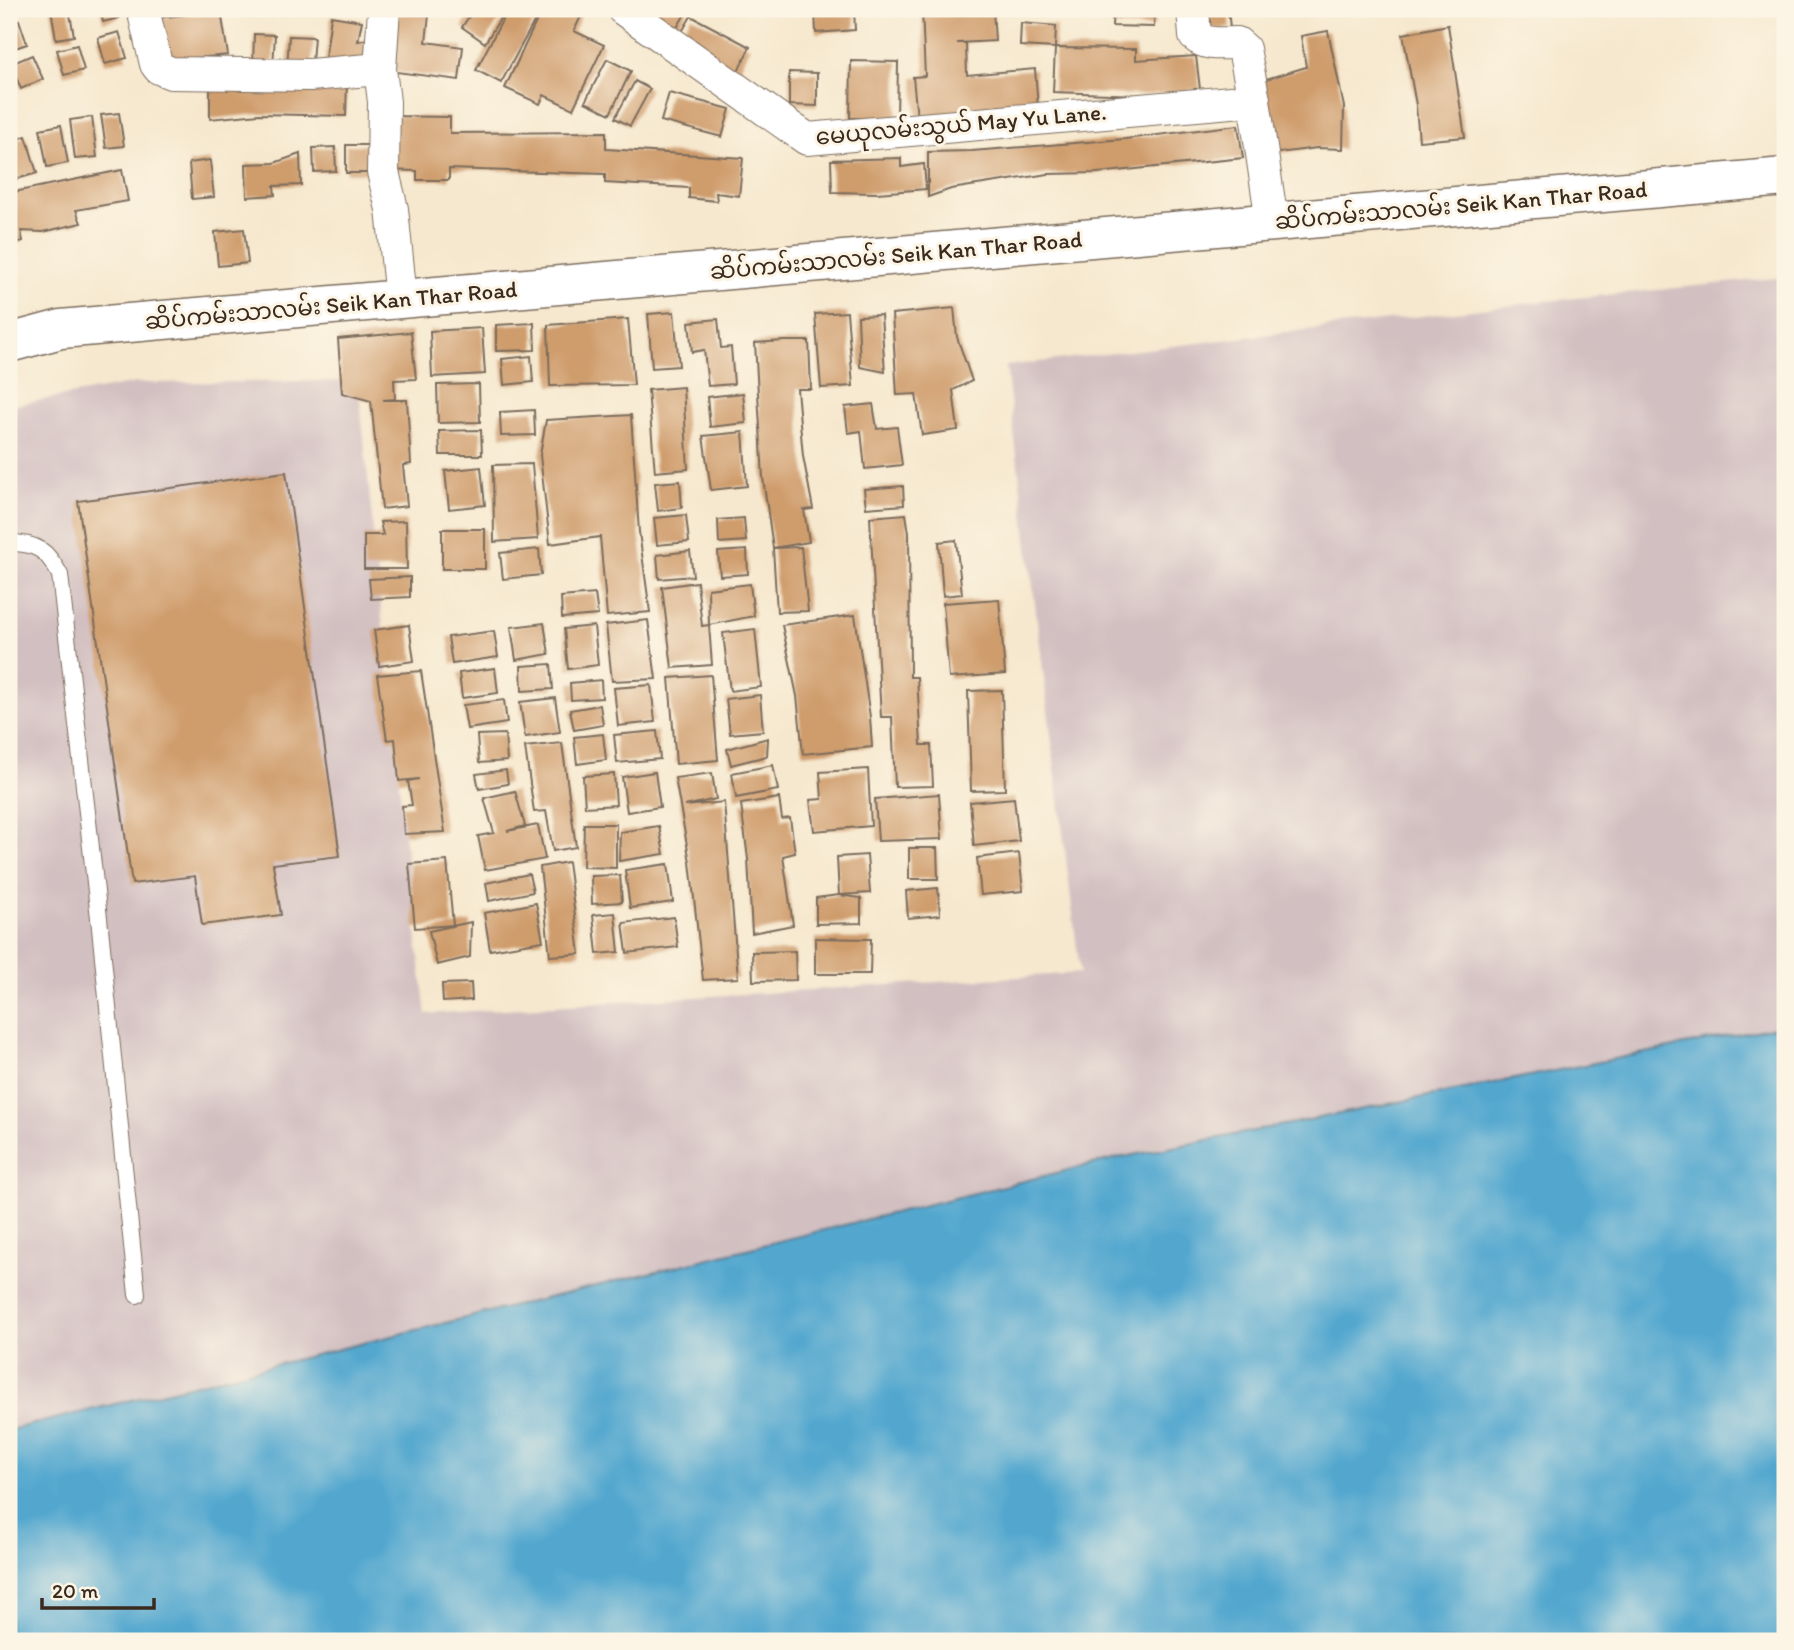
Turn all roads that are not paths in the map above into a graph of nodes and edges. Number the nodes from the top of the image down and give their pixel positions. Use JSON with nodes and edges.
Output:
{"nodes":[{"id":1,"x":143,"y":9,"type":"edge"},
{"id":2,"x":384,"y":9,"type":"edge"},
{"id":3,"x":623,"y":9,"type":"edge"},
{"id":4,"x":1193,"y":9,"type":"edge"},
{"id":5,"x":380,"y":69,"type":"junction"},
{"id":6,"x":1254,"y":100,"type":"junction"},
{"id":7,"x":1785,"y":177,"type":"edge"},
{"id":8,"x":1272,"y":222,"type":"junction"},
{"id":9,"x":401,"y":299,"type":"junction"},
{"id":10,"x":9,"y":343,"type":"edge"},
{"id":11,"x":9,"y":543,"type":"edge"},
{"id":12,"x":136,"y":1295,"type":"dead end"}],
"edges":[{"from":1,"to":5,"type":"street"},
{"from":2,"to":5,"type":"street"},
{"from":3,"to":6,"type":"street","name":"မေယုလမ်းသွယ် May Yu Lane."},
{"from":4,"to":6,"type":"street"},
{"from":5,"to":9,"type":"street"},
{"from":6,"to":8,"type":"street"},
{"from":7,"to":8,"type":"street","name":"ဆိပ်ကမ်းသာလမ်း Seik Kan Thar Road"},
{"from":8,"to":9,"type":"street","name":"ဆိပ်ကမ်းသာလမ်း Seik Kan Thar Road"},
{"from":9,"to":10,"type":"street","name":"ဆိပ်ကမ်းသာလမ်း Seik Kan Thar Road"},
{"from":11,"to":12,"type":"lane"}]}
